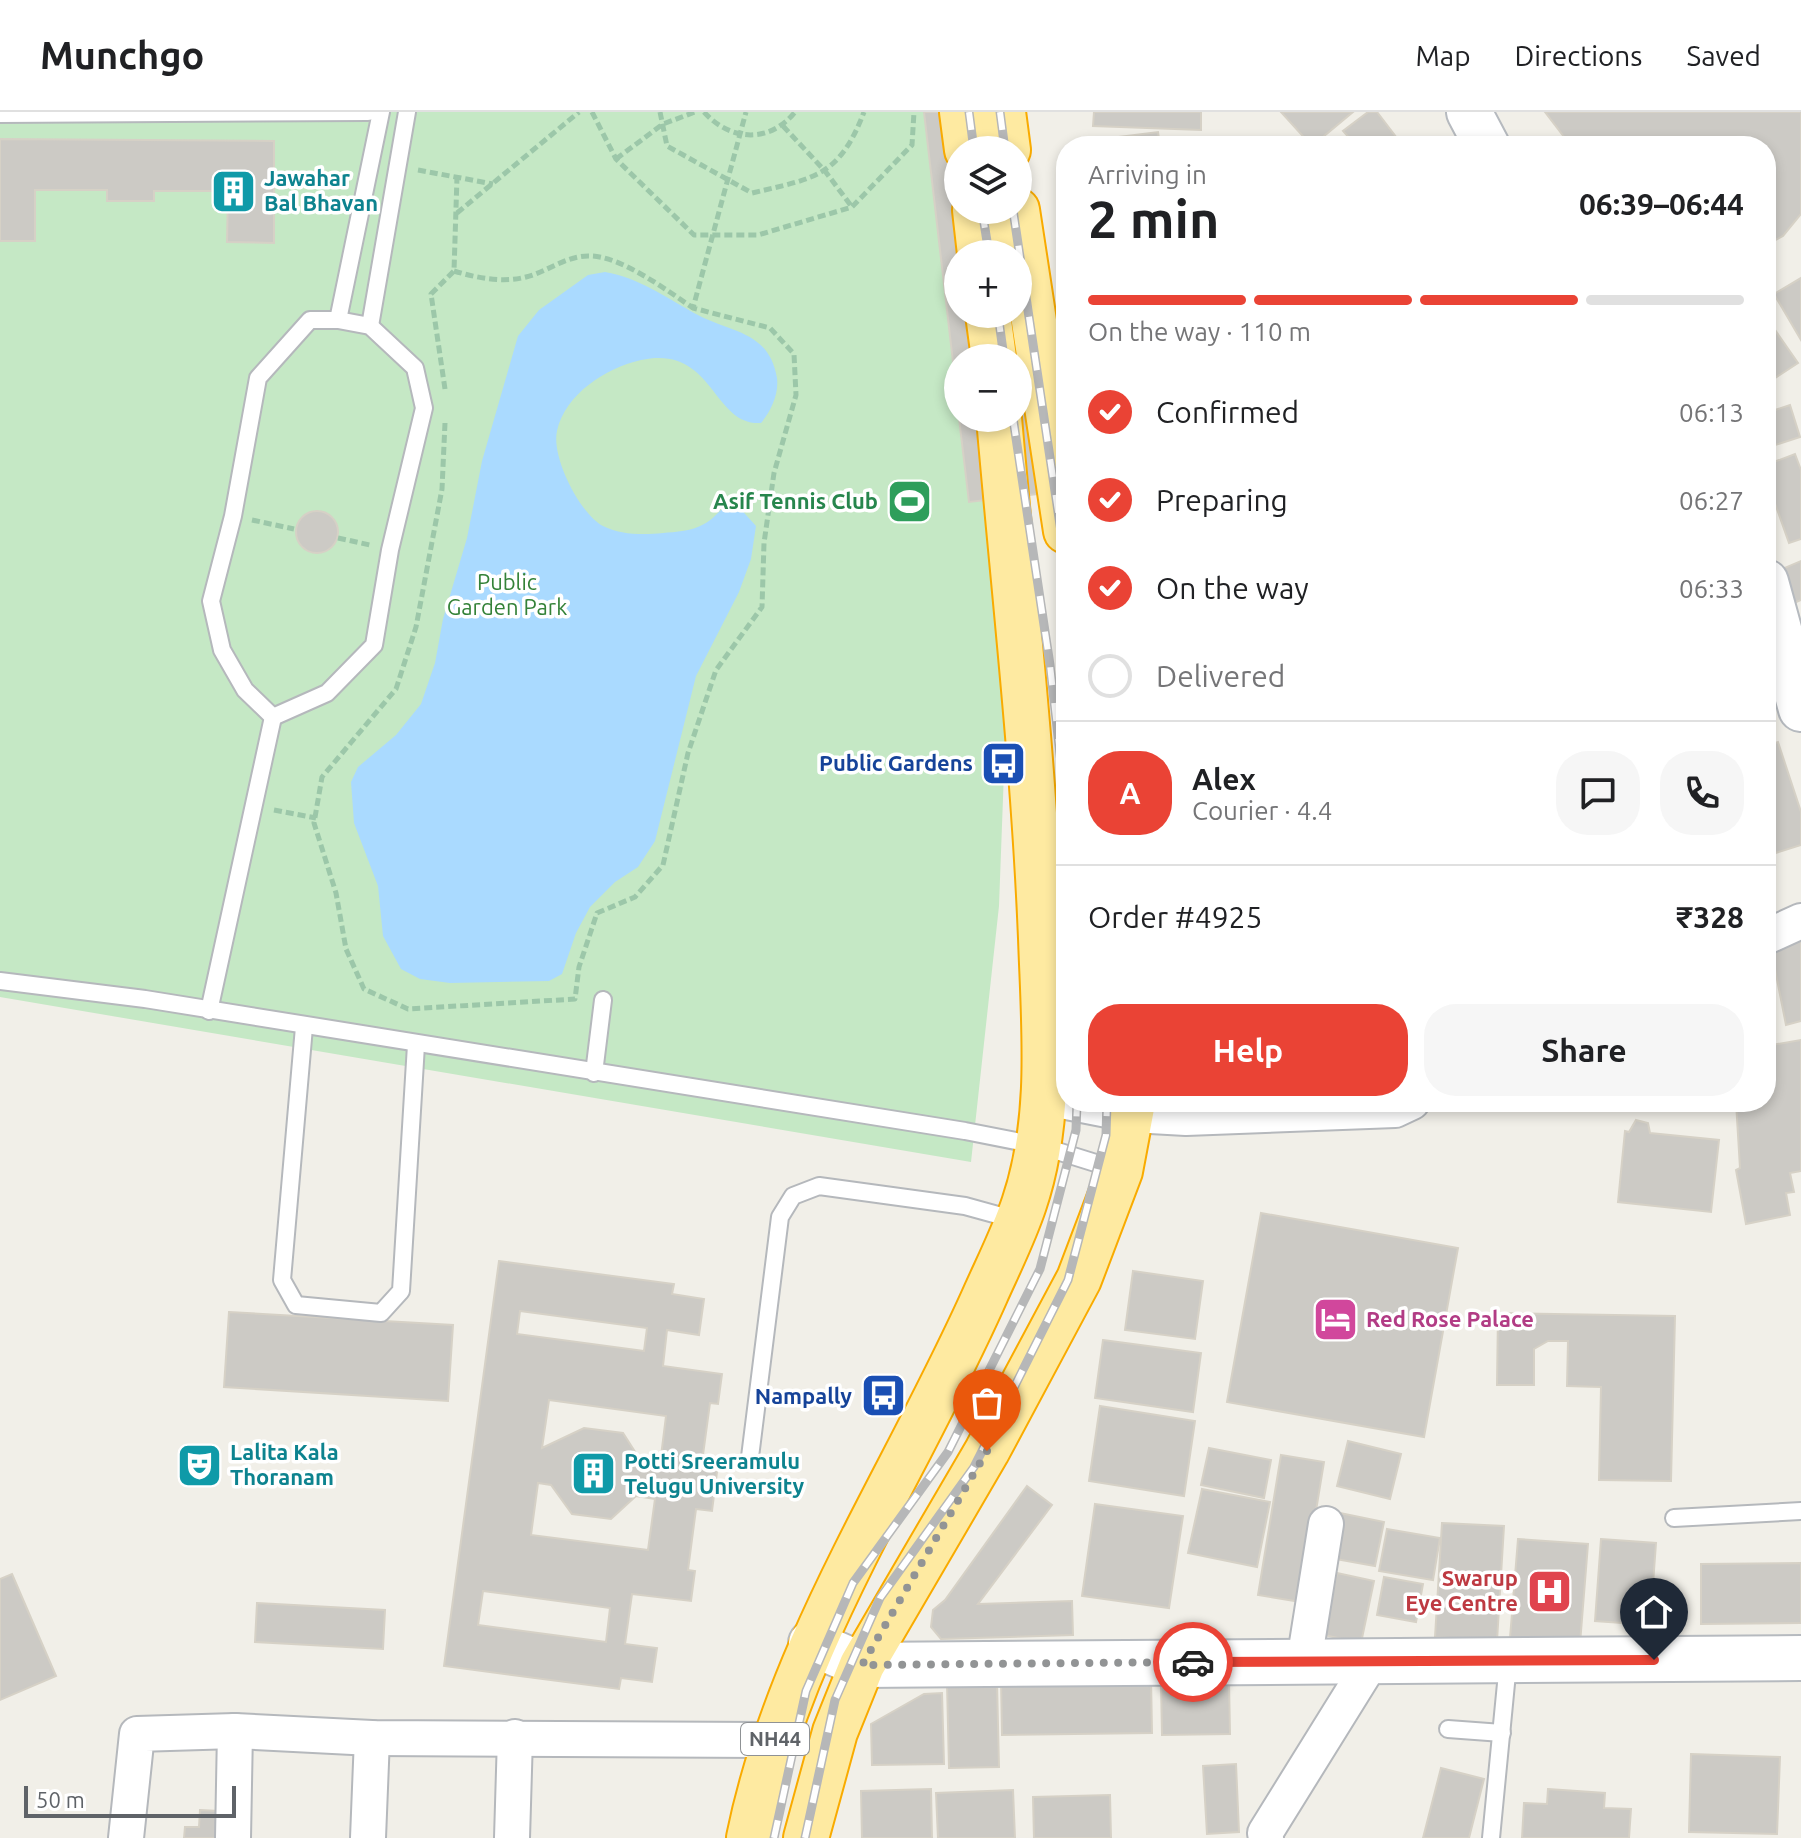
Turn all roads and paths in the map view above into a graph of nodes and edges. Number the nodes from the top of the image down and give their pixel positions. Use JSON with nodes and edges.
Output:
{"nodes":[{"id":1,"x":368,"y":112,"type":"edge"},
{"id":2,"x":381,"y":112,"type":"edge"},
{"id":3,"x":407,"y":112,"type":"edge"},
{"id":4,"x":579,"y":112,"type":"edge"},
{"id":5,"x":592,"y":112,"type":"edge"},
{"id":6,"x":660,"y":112,"type":"edge"},
{"id":7,"x":695,"y":112,"type":"edge"},
{"id":8,"x":704,"y":112,"type":"edge"},
{"id":9,"x":746,"y":112,"type":"edge"},
{"id":10,"x":795,"y":112,"type":"edge"},
{"id":11,"x":864,"y":112,"type":"edge"},
{"id":12,"x":914,"y":112,"type":"edge"},
{"id":13,"x":962,"y":112,"type":"edge"},
{"id":14,"x":1003,"y":112,"type":"edge"},
{"id":15,"x":1469,"y":112,"type":"edge"},
{"id":16,"x":0,"y":114,"type":"edge"},
{"id":17,"x":663,"y":124,"type":"junction"},
{"id":18,"x":783,"y":126,"type":"junction"},
{"id":19,"x":739,"y":135,"type":"junction"},
{"id":20,"x":965,"y":136,"type":"edge"},
{"id":21,"x":1006,"y":136,"type":"edge"},
{"id":22,"x":1482,"y":136,"type":"edge"},
{"id":23,"x":616,"y":159,"type":"junction"},
{"id":24,"x":397,"y":167,"type":"junction"},
{"id":25,"x":825,"y":171,"type":"junction"},
{"id":26,"x":457,"y":177,"type":"junction"},
{"id":27,"x":729,"y":180,"type":"junction"},
{"id":28,"x":493,"y":184,"type":"junction"},
{"id":29,"x":852,"y":207,"type":"junction"},
{"id":30,"x":456,"y":213,"type":"junction"},
{"id":31,"x":1019,"y":224,"type":"edge"},
{"id":32,"x":715,"y":235,"type":"junction"},
{"id":33,"x":454,"y":271,"type":"junction"},
{"id":34,"x":693,"y":308,"type":"junction"},
{"id":35,"x":338,"y":320,"type":"junction"},
{"id":36,"x":370,"y":326,"type":"junction"},
{"id":37,"x":446,"y":397,"type":"dead end"},
{"id":38,"x":445,"y":412,"type":"dead end"},
{"id":39,"x":1000,"y":432,"type":"edge"},
{"id":40,"x":1056,"y":465,"type":"edge"},
{"id":41,"x":233,"y":516,"type":"junction"},
{"id":42,"x":294,"y":529,"type":"dead end"},
{"id":43,"x":338,"y":538,"type":"dead end"},
{"id":44,"x":390,"y":550,"type":"junction"},
{"id":45,"x":1776,"y":618,"type":"edge"},
{"id":46,"x":1801,"y":709,"type":"edge"},
{"id":47,"x":273,"y":717,"type":"junction"},
{"id":48,"x":254,"y":806,"type":"junction"},
{"id":49,"x":316,"y":818,"type":"junction"},
{"id":50,"x":1801,"y":921,"type":"edge"},
{"id":51,"x":1776,"y":932,"type":"edge"},
{"id":52,"x":0,"y":981,"type":"edge"},
{"id":53,"x":603,"y":1000,"type":"dead end"},
{"id":54,"x":209,"y":1011,"type":"junction"},
{"id":55,"x":304,"y":1027,"type":"junction"},
{"id":56,"x":416,"y":1045,"type":"junction"},
{"id":57,"x":594,"y":1073,"type":"junction"},
{"id":58,"x":1056,"y":1084,"type":"edge"},
{"id":59,"x":1056,"y":1108,"type":"edge"},
{"id":60,"x":1132,"y":1112,"type":"edge"},
{"id":61,"x":1154,"y":1112,"type":"edge"},
{"id":62,"x":1343,"y":1112,"type":"edge"},
{"id":63,"x":1041,"y":1146,"type":"junction"},
{"id":64,"x":1120,"y":1171,"type":"junction"},
{"id":65,"x":1017,"y":1221,"type":"junction"},
{"id":66,"x":750,"y":1457,"type":"dead end"},
{"id":67,"x":1801,"y":1511,"type":"edge"},
{"id":68,"x":1674,"y":1518,"type":"dead end"},
{"id":69,"x":1326,"y":1524,"type":"dead end"},
{"id":70,"x":811,"y":1643,"type":"junction"},
{"id":71,"x":1801,"y":1658,"type":"edge"},
{"id":72,"x":1304,"y":1662,"type":"junction"},
{"id":73,"x":1508,"y":1662,"type":"junction"},
{"id":74,"x":1370,"y":1664,"type":"junction"},
{"id":75,"x":862,"y":1665,"type":"junction"},
{"id":76,"x":1448,"y":1729,"type":"dead end"},
{"id":77,"x":235,"y":1731,"type":"junction"},
{"id":78,"x":1502,"y":1733,"type":"junction"},
{"id":79,"x":515,"y":1737,"type":"junction"},
{"id":80,"x":372,"y":1738,"type":"junction"},
{"id":81,"x":775,"y":1740,"type":"junction"},
{"id":82,"x":126,"y":1838,"type":"edge"},
{"id":83,"x":233,"y":1838,"type":"edge"},
{"id":84,"x":368,"y":1838,"type":"edge"},
{"id":85,"x":512,"y":1838,"type":"edge"},
{"id":86,"x":749,"y":1838,"type":"edge"},
{"id":87,"x":806,"y":1838,"type":"edge"},
{"id":88,"x":1266,"y":1838,"type":"edge"},
{"id":89,"x":1491,"y":1838,"type":"edge"}],
"edges":[{"from":1,"to":16,"type":"lane"},
{"from":2,"to":35,"type":"lane"},
{"from":3,"to":24,"type":"lane"},
{"from":4,"to":28,"type":"path"},
{"from":5,"to":23,"type":"path"},
{"from":6,"to":17,"type":"path"},
{"from":7,"to":17,"type":"path"},
{"from":8,"to":19,"type":"path"},
{"from":9,"to":19,"type":"path"},
{"from":10,"to":18,"type":"path"},
{"from":11,"to":25,"type":"path"},
{"from":12,"to":29,"type":"path"},
{"from":13,"to":20,"type":"highway"},
{"from":14,"to":21,"type":"highway"},
{"from":15,"to":22,"type":"main road"},
{"from":17,"to":23,"type":"path"},
{"from":17,"to":27,"type":"path"},
{"from":18,"to":19,"type":"path"},
{"from":18,"to":25,"type":"path"},
{"from":19,"to":27,"type":"path"},
{"from":23,"to":32,"type":"path"},
{"from":24,"to":26,"type":"path"},
{"from":24,"to":36,"type":"lane"},
{"from":25,"to":27,"type":"path"},
{"from":25,"to":29,"type":"path"},
{"from":26,"to":28,"type":"path"},
{"from":26,"to":30,"type":"path"},
{"from":27,"to":32,"type":"path"},
{"from":28,"to":30,"type":"path"},
{"from":29,"to":32,"type":"path"},
{"from":30,"to":33,"type":"path"},
{"from":31,"to":40,"type":"highway"},
{"from":32,"to":34,"type":"path"},
{"from":33,"to":34,"type":"path"},
{"from":33,"to":37,"type":"path"},
{"from":34,"to":49,"type":"path"},
{"from":35,"to":36,"type":"lane"},
{"from":35,"to":41,"type":"lane"},
{"from":36,"to":44,"type":"lane"},
{"from":38,"to":49,"type":"path"},
{"from":39,"to":58,"type":"highway","number":"NH44"},
{"from":41,"to":42,"type":"path"},
{"from":41,"to":47,"type":"lane"},
{"from":43,"to":44,"type":"path"},
{"from":44,"to":47,"type":"lane"},
{"from":45,"to":46,"type":"main road"},
{"from":47,"to":48,"type":"lane"},
{"from":48,"to":49,"type":"path"},
{"from":48,"to":54,"type":"lane"},
{"from":50,"to":51,"type":"street"},
{"from":52,"to":54,"type":"lane"},
{"from":53,"to":57,"type":"lane"},
{"from":54,"to":55,"type":"lane"},
{"from":55,"to":56,"type":"lane"},
{"from":55,"to":56,"type":"lane"},
{"from":56,"to":57,"type":"lane"},
{"from":57,"to":63,"type":"lane"},
{"from":59,"to":63,"type":"highway","number":"NH44"},
{"from":60,"to":64,"type":"highway","number":"NH44"},
{"from":61,"to":62,"type":"street"},
{"from":63,"to":64,"type":"lane"},
{"from":63,"to":65,"type":"highway","number":"NH44"},
{"from":64,"to":75,"type":"highway","number":"NH44"},
{"from":65,"to":66,"type":"lane"},
{"from":65,"to":70,"type":"highway","number":"NH44"},
{"from":67,"to":68,"type":"lane"},
{"from":69,"to":72,"type":"street"},
{"from":70,"to":75,"type":"main road"},
{"from":70,"to":81,"type":"highway","number":"NH44"},
{"from":71,"to":73,"type":"main road"},
{"from":72,"to":74,"type":"main road"},
{"from":72,"to":75,"type":"main road"},
{"from":73,"to":74,"type":"main road"},
{"from":73,"to":78,"type":"lane"},
{"from":74,"to":88,"type":"street"},
{"from":75,"to":87,"type":"highway","number":"NH44"},
{"from":76,"to":78,"type":"lane"},
{"from":77,"to":80,"type":"street"},
{"from":77,"to":82,"type":"street"},
{"from":77,"to":83,"type":"street"},
{"from":78,"to":89,"type":"lane"},
{"from":79,"to":80,"type":"street"},
{"from":79,"to":81,"type":"street"},
{"from":79,"to":85,"type":"street"},
{"from":80,"to":84,"type":"street"},
{"from":81,"to":86,"type":"highway","number":"NH44"}]}
